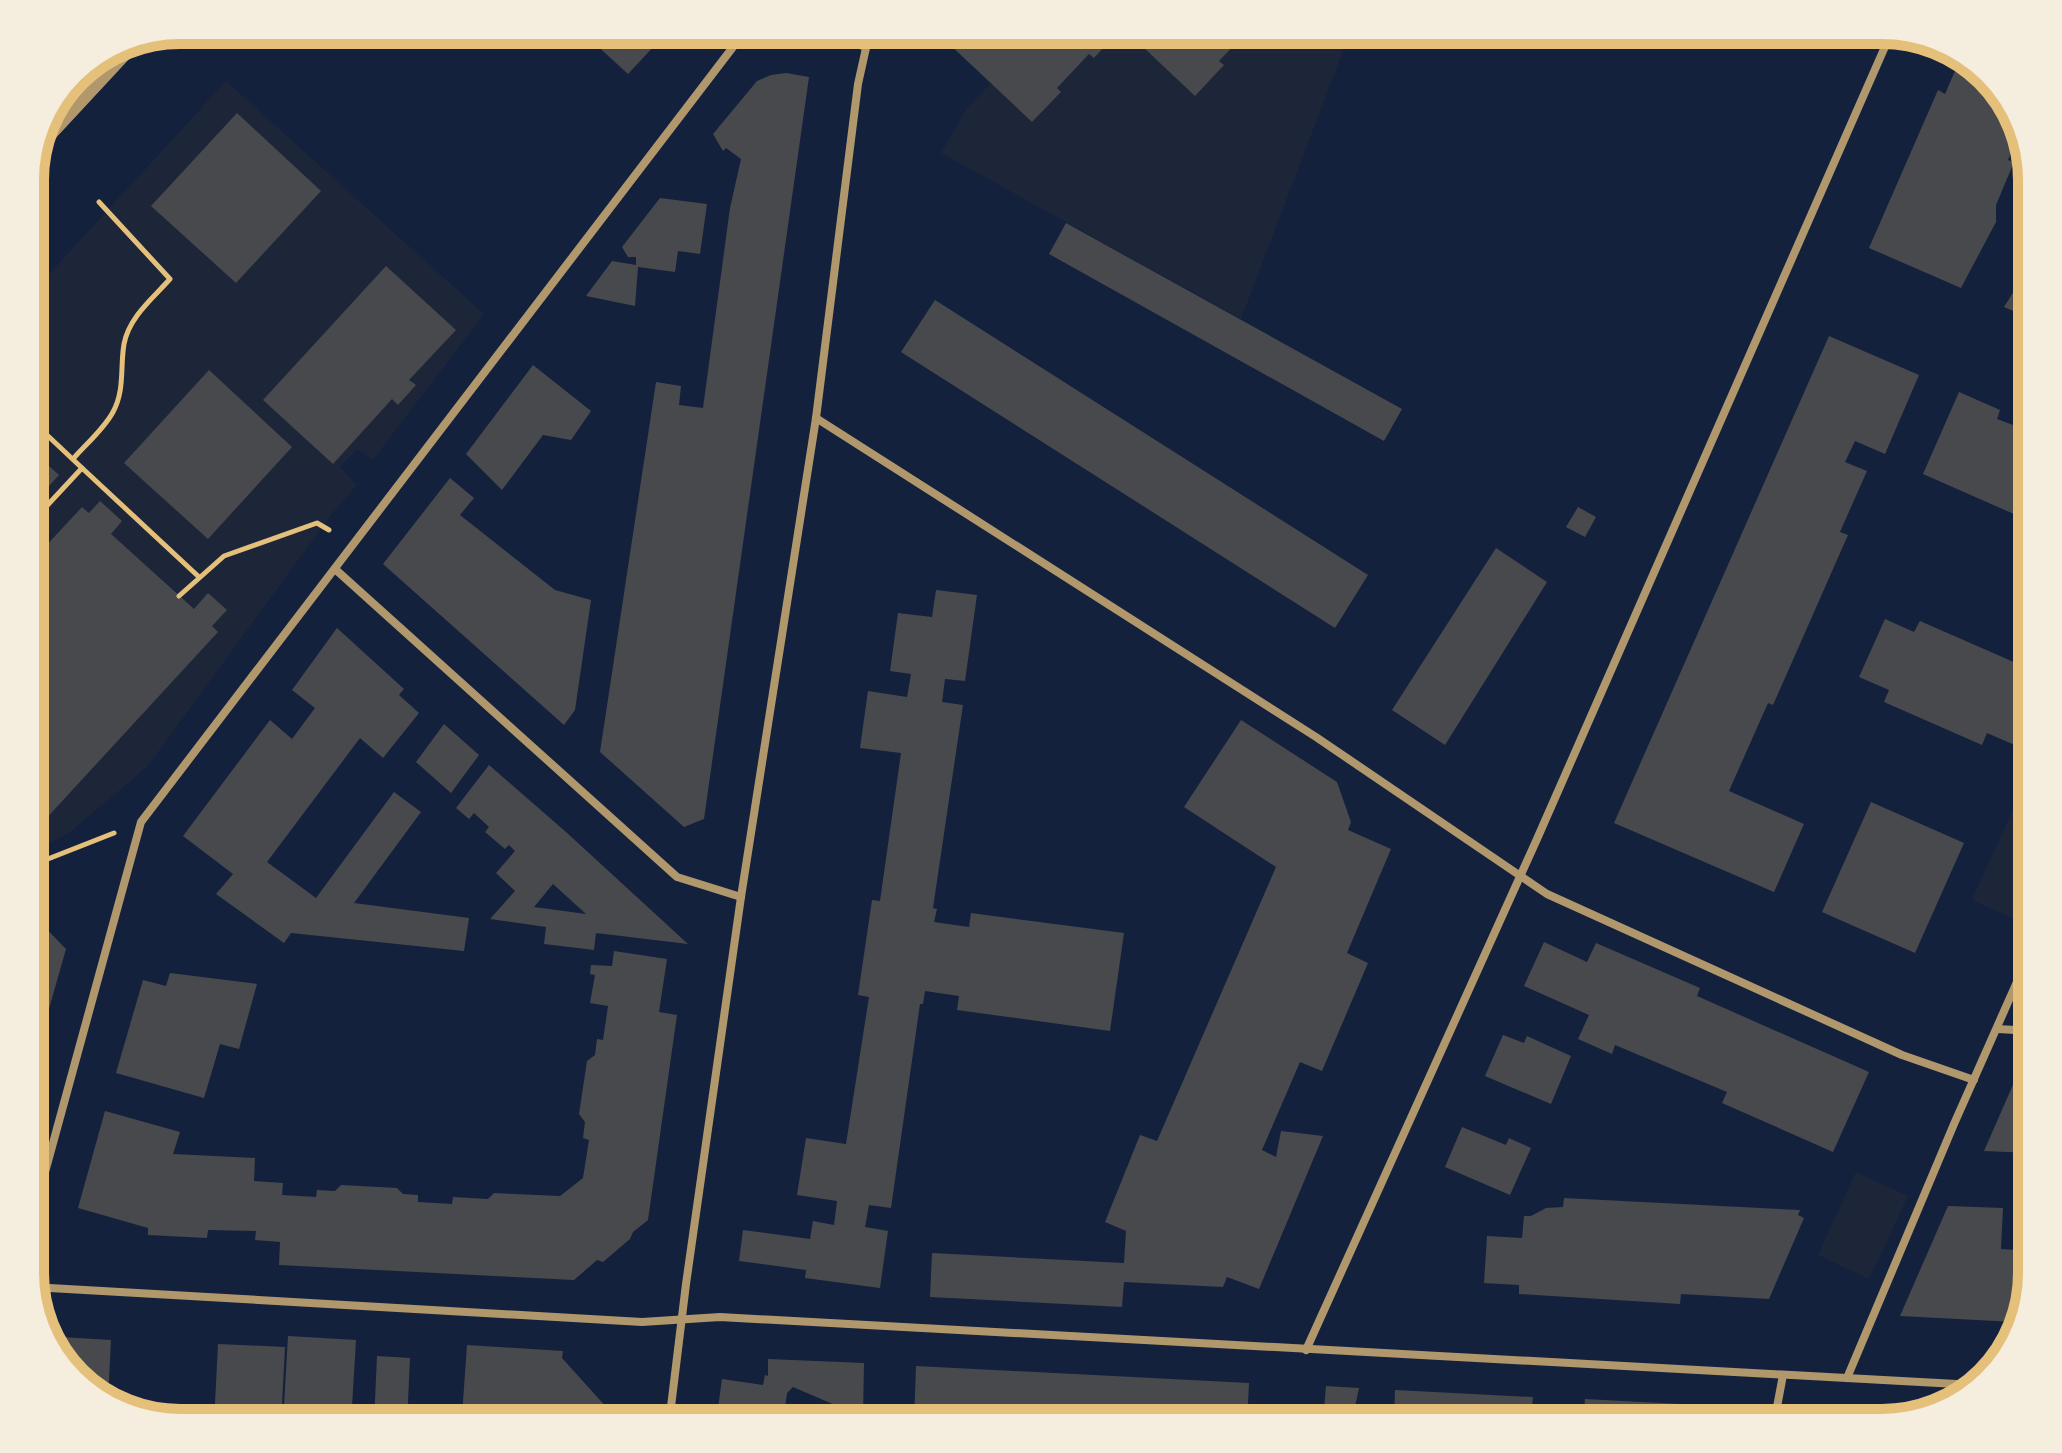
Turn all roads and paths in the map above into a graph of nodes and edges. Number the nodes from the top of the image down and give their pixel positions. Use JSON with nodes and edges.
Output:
{"nodes":[{"id":1,"x":735,"y":44,"type":"edge"},
{"id":2,"x":856,"y":44,"type":"edge"},
{"id":3,"x":867,"y":44,"type":"edge"},
{"id":4,"x":1886,"y":44,"type":"edge"},
{"id":5,"x":866,"y":47,"type":"junction"},
{"id":6,"x":120,"y":58,"type":"edge"},
{"id":7,"x":53,"y":130,"type":"edge"},
{"id":8,"x":99,"y":202,"type":"dead end"},
{"id":9,"x":816,"y":418,"type":"junction"},
{"id":10,"x":44,"y":432,"type":"edge"},
{"id":11,"x":73,"y":459,"type":"junction"},
{"id":12,"x":82,"y":468,"type":"junction"},
{"id":13,"x":44,"y":509,"type":"edge"},
{"id":14,"x":329,"y":530,"type":"dead end"},
{"id":15,"x":335,"y":569,"type":"junction"},
{"id":16,"x":199,"y":577,"type":"junction"},
{"id":17,"x":179,"y":596,"type":"dead end"},
{"id":18,"x":141,"y":822,"type":"junction"},
{"id":19,"x":44,"y":860,"type":"edge"},
{"id":20,"x":1520,"y":876,"type":"junction"},
{"id":21,"x":741,"y":897,"type":"junction"},
{"id":22,"x":2018,"y":981,"type":"edge"},
{"id":23,"x":1998,"y":1029,"type":"junction"},
{"id":24,"x":2018,"y":1030,"type":"edge"},
{"id":25,"x":1974,"y":1080,"type":"junction"},
{"id":26,"x":44,"y":1176,"type":"edge"},
{"id":27,"x":45,"y":1288,"type":"edge"},
{"id":28,"x":681,"y":1320,"type":"junction"},
{"id":29,"x":1306,"y":1350,"type":"junction"},
{"id":30,"x":1783,"y":1375,"type":"junction"},
{"id":31,"x":1847,"y":1378,"type":"junction"},
{"id":32,"x":1960,"y":1384,"type":"edge"},
{"id":33,"x":671,"y":1409,"type":"edge"},
{"id":34,"x":1777,"y":1409,"type":"edge"}],
"edges":[{"from":1,"to":15,"type":"street"},
{"from":2,"to":5,"type":"street"},
{"from":3,"to":5,"type":"street"},
{"from":4,"to":20,"type":"street"},
{"from":5,"to":9,"type":"street"},
{"from":6,"to":7,"type":"street"},
{"from":8,"to":11,"type":"path"},
{"from":9,"to":20,"type":"street"},
{"from":9,"to":21,"type":"street"},
{"from":10,"to":11,"type":"path"},
{"from":11,"to":12,"type":"path"},
{"from":12,"to":13,"type":"path"},
{"from":12,"to":16,"type":"path"},
{"from":14,"to":16,"type":"path"},
{"from":15,"to":18,"type":"street"},
{"from":15,"to":21,"type":"street"},
{"from":16,"to":17,"type":"path"},
{"from":18,"to":19,"type":"path"},
{"from":18,"to":26,"type":"street"},
{"from":20,"to":25,"type":"street"},
{"from":20,"to":29,"type":"street"},
{"from":21,"to":28,"type":"street"},
{"from":22,"to":23,"type":"street"},
{"from":23,"to":24,"type":"street"},
{"from":23,"to":25,"type":"street"},
{"from":25,"to":31,"type":"street"},
{"from":27,"to":28,"type":"street"},
{"from":28,"to":29,"type":"street"},
{"from":28,"to":33,"type":"street"},
{"from":29,"to":30,"type":"street"},
{"from":30,"to":31,"type":"street"},
{"from":30,"to":34,"type":"street"},
{"from":31,"to":32,"type":"street"}]}
